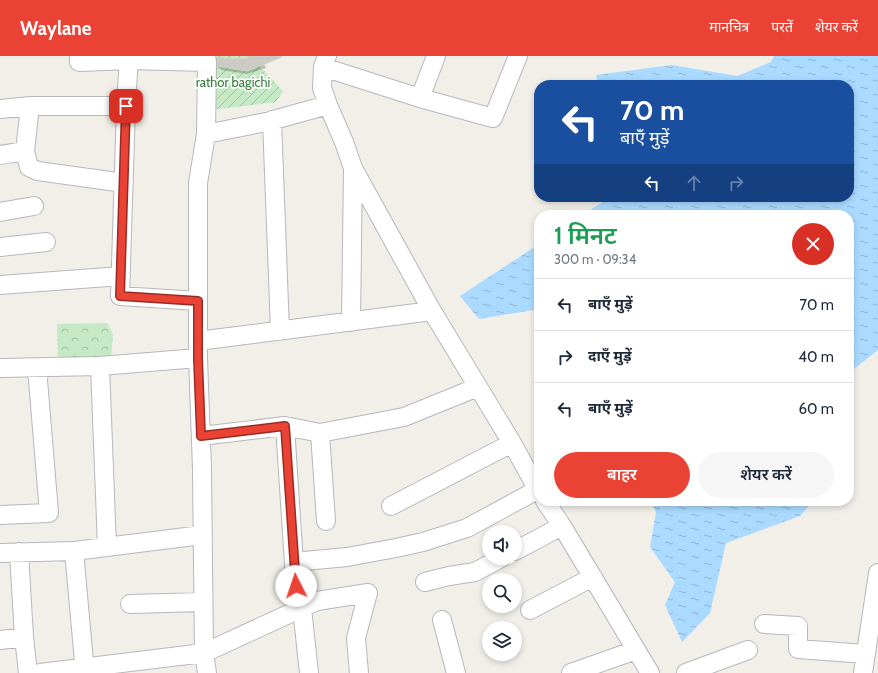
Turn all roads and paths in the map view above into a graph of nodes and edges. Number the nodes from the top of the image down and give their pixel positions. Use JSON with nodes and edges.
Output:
{"nodes":[{"id":1,"x":78,"y":56,"type":"edge"},
{"id":2,"x":436,"y":56,"type":"edge"},
{"id":3,"x":518,"y":56,"type":"edge"},
{"id":4,"x":130,"y":58,"type":"edge"},
{"id":5,"x":207,"y":59,"type":"edge"},
{"id":6,"x":325,"y":61,"type":"edge"},
{"id":7,"x":420,"y":98,"type":"junction"},
{"id":8,"x":328,"y":105,"type":"junction"},
{"id":9,"x":30,"y":106,"type":"junction"},
{"id":10,"x":126,"y":106,"type":"junction"},
{"id":11,"x":0,"y":109,"type":"edge"},
{"id":12,"x":272,"y":120,"type":"junction"},
{"id":13,"x":206,"y":134,"type":"junction"},
{"id":14,"x":25,"y":151,"type":"junction"},
{"id":15,"x":0,"y":155,"type":"edge"},
{"id":16,"x":353,"y":168,"type":"junction"},
{"id":17,"x":124,"y":183,"type":"junction"},
{"id":18,"x":34,"y":206,"type":"dead end"},
{"id":19,"x":0,"y":212,"type":"edge"},
{"id":20,"x":46,"y":242,"type":"dead end"},
{"id":21,"x":0,"y":247,"type":"edge"},
{"id":22,"x":121,"y":276,"type":"junction"},
{"id":23,"x":0,"y":285,"type":"edge"},
{"id":24,"x":198,"y":301,"type":"junction"},
{"id":25,"x":432,"y":311,"type":"junction"},
{"id":26,"x":351,"y":322,"type":"junction"},
{"id":27,"x":280,"y":331,"type":"junction"},
{"id":28,"x":198,"y":350,"type":"junction"},
{"id":29,"x":100,"y":366,"type":"junction"},
{"id":30,"x":0,"y":368,"type":"edge"},
{"id":31,"x":37,"y":368,"type":"junction"},
{"id":32,"x":478,"y":387,"type":"junction"},
{"id":33,"x":285,"y":426,"type":"junction"},
{"id":34,"x":320,"y":433,"type":"junction"},
{"id":35,"x":201,"y":436,"type":"junction"},
{"id":36,"x":512,"y":443,"type":"junction"},
{"id":37,"x":534,"y":483,"type":"edge"},
{"id":38,"x":534,"y":497,"type":"edge"},
{"id":39,"x":391,"y":506,"type":"dead end"},
{"id":40,"x":548,"y":506,"type":"edge"},
{"id":41,"x":0,"y":515,"type":"edge"},
{"id":42,"x":326,"y":521,"type":"dead end"},
{"id":43,"x":562,"y":526,"type":"junction"},
{"id":44,"x":202,"y":535,"type":"junction"},
{"id":45,"x":522,"y":546,"type":"edge"},
{"id":46,"x":107,"y":547,"type":"junction"},
{"id":47,"x":74,"y":551,"type":"junction"},
{"id":48,"x":19,"y":552,"type":"junction"},
{"id":49,"x":0,"y":553,"type":"edge"},
{"id":50,"x":294,"y":562,"type":"junction"},
{"id":51,"x":488,"y":565,"type":"edge"},
{"id":52,"x":878,"y":573,"type":"edge"},
{"id":53,"x":593,"y":577,"type":"junction"},
{"id":54,"x":425,"y":582,"type":"dead end"},
{"id":55,"x":203,"y":602,"type":"junction"},
{"id":56,"x":130,"y":604,"type":"dead end"},
{"id":57,"x":300,"y":609,"type":"junction"},
{"id":58,"x":530,"y":610,"type":"dead end"},
{"id":59,"x":442,"y":620,"type":"dead end"},
{"id":60,"x":764,"y":624,"type":"dead end"},
{"id":61,"x":874,"y":631,"type":"edge"},
{"id":62,"x":24,"y":637,"type":"junction"},
{"id":63,"x":0,"y":640,"type":"edge"},
{"id":64,"x":636,"y":650,"type":"junction"},
{"id":65,"x":748,"y":650,"type":"dead end"},
{"id":66,"x":204,"y":653,"type":"junction"},
{"id":67,"x":866,"y":654,"type":"junction"},
{"id":68,"x":85,"y":671,"type":"edge"},
{"id":69,"x":28,"y":673,"type":"edge"},
{"id":70,"x":40,"y":673,"type":"edge"},
{"id":71,"x":207,"y":673,"type":"edge"},
{"id":72,"x":309,"y":673,"type":"edge"},
{"id":73,"x":359,"y":673,"type":"edge"},
{"id":74,"x":456,"y":673,"type":"edge"},
{"id":75,"x":571,"y":673,"type":"edge"},
{"id":76,"x":650,"y":673,"type":"edge"},
{"id":77,"x":686,"y":673,"type":"edge"},
{"id":78,"x":863,"y":673,"type":"edge"}],
"edges":[{"from":1,"to":4,"type":"street"},
{"from":2,"to":7,"type":"street"},
{"from":3,"to":7,"type":"street"},
{"from":4,"to":5,"type":"street"},
{"from":4,"to":10,"type":"street"},
{"from":5,"to":13,"type":"street"},
{"from":6,"to":7,"type":"street"},
{"from":6,"to":8,"type":"street"},
{"from":8,"to":12,"type":"street"},
{"from":8,"to":16,"type":"street"},
{"from":9,"to":10,"type":"street"},
{"from":9,"to":11,"type":"street"},
{"from":9,"to":14,"type":"street"},
{"from":10,"to":17,"type":"street"},
{"from":12,"to":13,"type":"street"},
{"from":12,"to":27,"type":"street"},
{"from":13,"to":24,"type":"street"},
{"from":14,"to":15,"type":"street"},
{"from":14,"to":17,"type":"street"},
{"from":16,"to":25,"type":"street"},
{"from":16,"to":26,"type":"street"},
{"from":17,"to":22,"type":"street"},
{"from":18,"to":19,"type":"street"},
{"from":20,"to":21,"type":"street"},
{"from":22,"to":23,"type":"street"},
{"from":22,"to":24,"type":"street"},
{"from":24,"to":28,"type":"street"},
{"from":25,"to":26,"type":"street"},
{"from":25,"to":32,"type":"street"},
{"from":26,"to":27,"type":"street"},
{"from":27,"to":28,"type":"street"},
{"from":28,"to":29,"type":"street"},
{"from":28,"to":35,"type":"street"},
{"from":29,"to":31,"type":"street"},
{"from":29,"to":46,"type":"street"},
{"from":30,"to":31,"type":"street"},
{"from":31,"to":41,"type":"street"},
{"from":32,"to":34,"type":"street"},
{"from":32,"to":36,"type":"street"},
{"from":33,"to":34,"type":"street"},
{"from":33,"to":35,"type":"street"},
{"from":33,"to":50,"type":"street"},
{"from":34,"to":42,"type":"street"},
{"from":35,"to":44,"type":"street"},
{"from":36,"to":37,"type":"street"},
{"from":36,"to":39,"type":"street"},
{"from":38,"to":50,"type":"street"},
{"from":40,"to":43,"type":"street"},
{"from":43,"to":45,"type":"street"},
{"from":43,"to":53,"type":"street"},
{"from":44,"to":46,"type":"street"},
{"from":44,"to":55,"type":"street"},
{"from":46,"to":47,"type":"street"},
{"from":47,"to":48,"type":"street"},
{"from":47,"to":68,"type":"street"},
{"from":48,"to":49,"type":"street"},
{"from":48,"to":62,"type":"street"},
{"from":50,"to":57,"type":"street"},
{"from":51,"to":54,"type":"street"},
{"from":52,"to":61,"type":"street"},
{"from":53,"to":58,"type":"street"},
{"from":53,"to":64,"type":"street"},
{"from":55,"to":56,"type":"street"},
{"from":55,"to":66,"type":"street"},
{"from":57,"to":66,"type":"street"},
{"from":57,"to":72,"type":"street"},
{"from":57,"to":73,"type":"street"},
{"from":59,"to":74,"type":"street"},
{"from":60,"to":67,"type":"street"},
{"from":61,"to":67,"type":"street"},
{"from":62,"to":63,"type":"street"},
{"from":62,"to":69,"type":"street"},
{"from":64,"to":75,"type":"street"},
{"from":64,"to":76,"type":"street"},
{"from":65,"to":77,"type":"street"},
{"from":66,"to":68,"type":"street"},
{"from":66,"to":71,"type":"street"},
{"from":67,"to":78,"type":"street"},
{"from":68,"to":70,"type":"street"}]}
